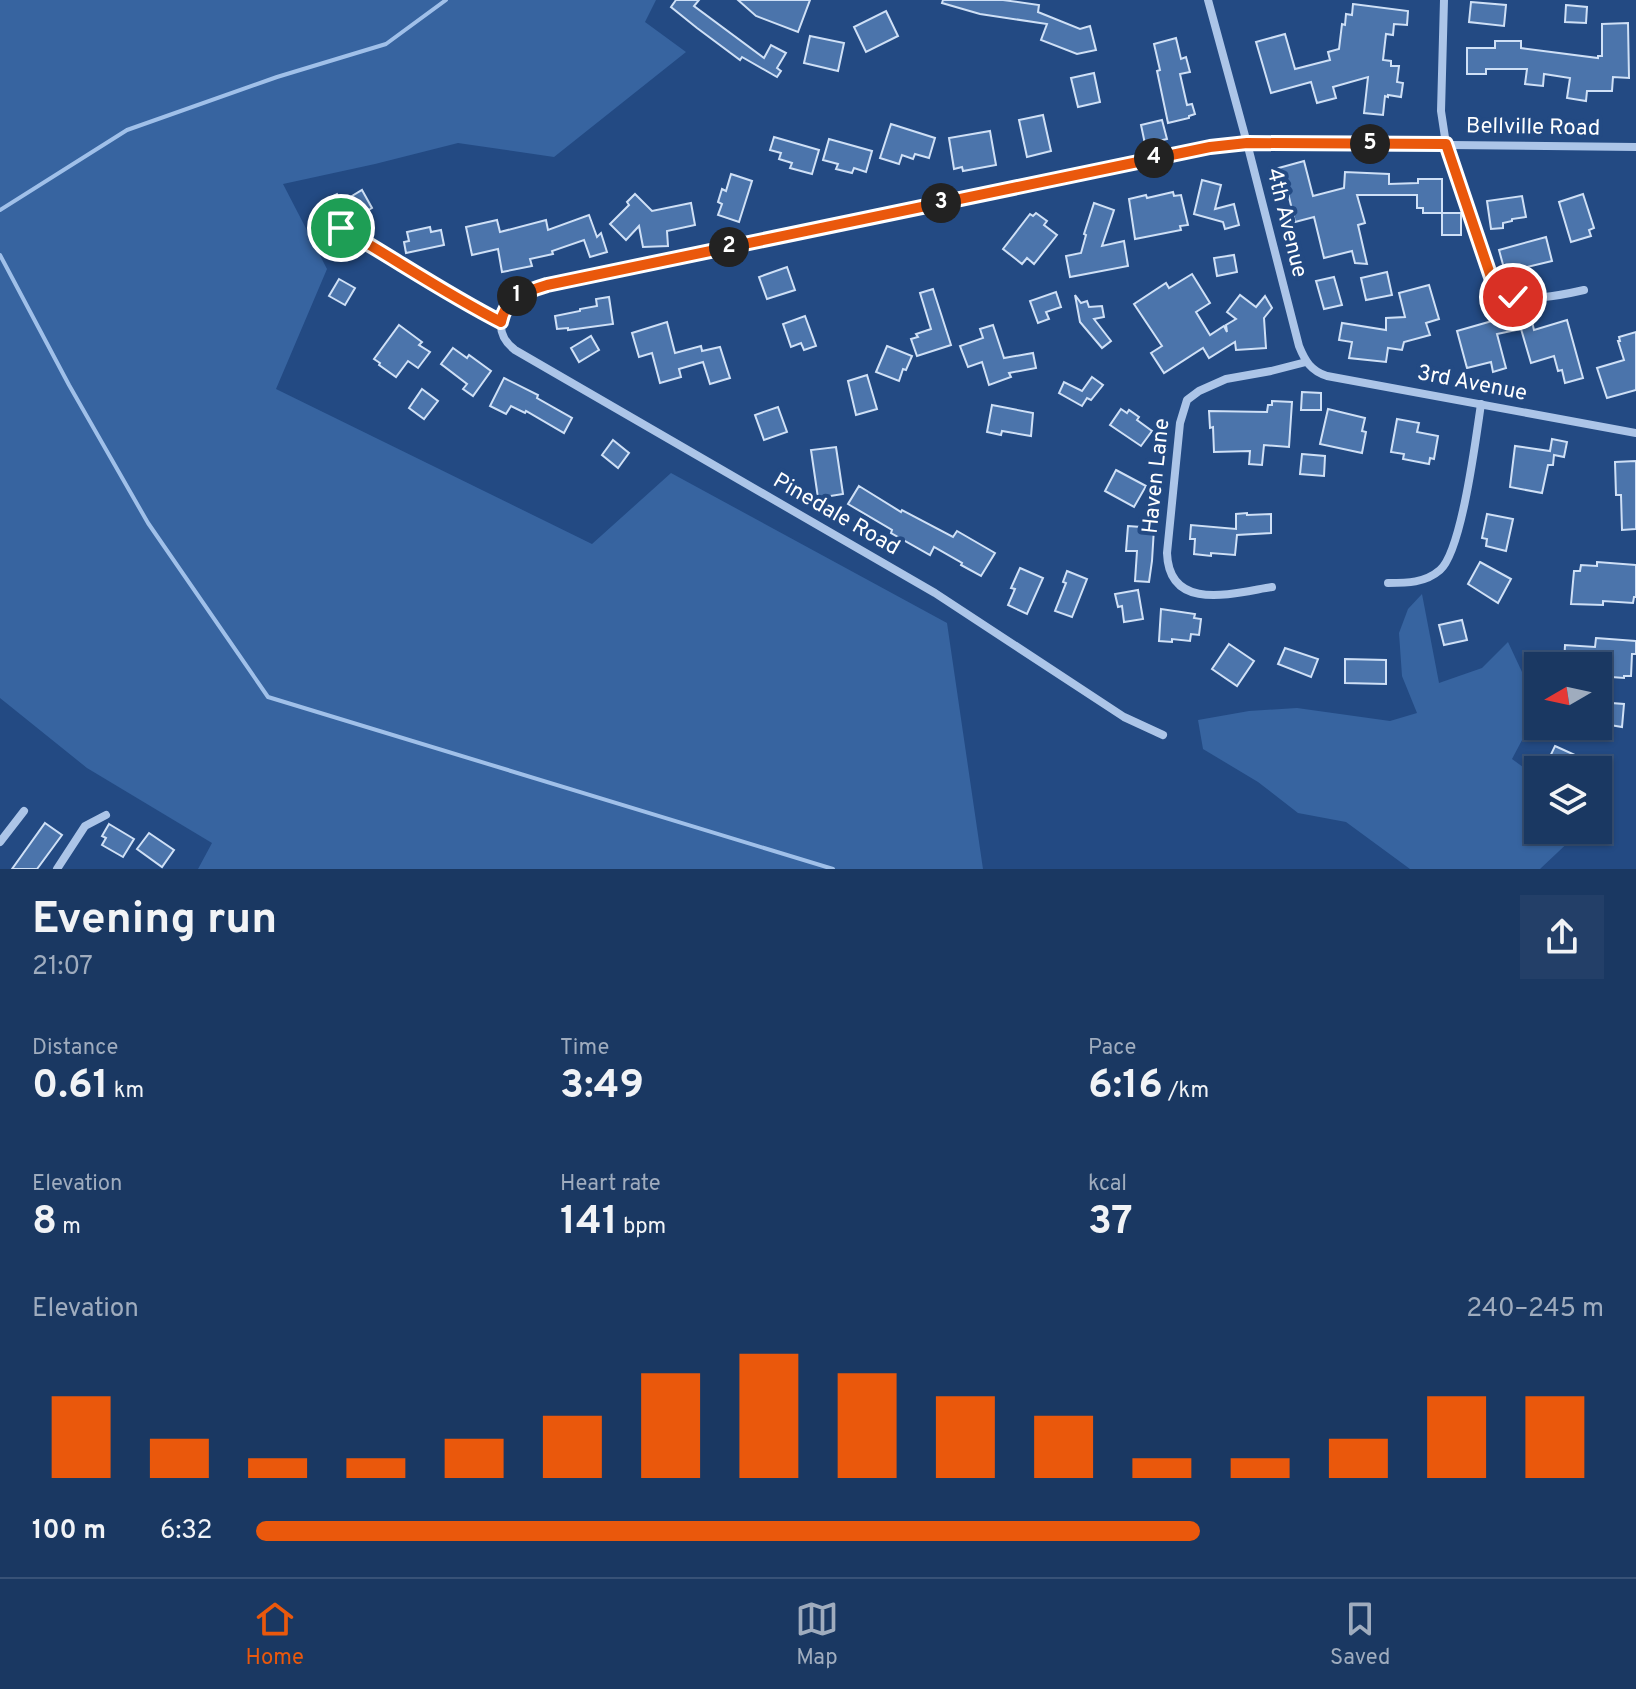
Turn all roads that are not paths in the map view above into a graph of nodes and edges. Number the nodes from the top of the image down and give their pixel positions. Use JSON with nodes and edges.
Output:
{"nodes":[{"id":1,"x":1208,"y":0,"type":"edge"},
{"id":2,"x":1444,"y":0,"type":"edge"},
{"id":3,"x":1247,"y":143,"type":"junction"},
{"id":4,"x":1446,"y":144,"type":"junction"},
{"id":5,"x":1636,"y":147,"type":"edge"},
{"id":6,"x":341,"y":228,"type":"dead end"},
{"id":7,"x":1584,"y":290,"type":"dead end"},
{"id":8,"x":501,"y":322,"type":"junction"},
{"id":9,"x":1306,"y":362,"type":"junction"},
{"id":10,"x":1481,"y":404,"type":"junction"},
{"id":11,"x":1636,"y":433,"type":"edge"},
{"id":12,"x":1388,"y":583,"type":"dead end"},
{"id":13,"x":1272,"y":587,"type":"dead end"},
{"id":14,"x":1163,"y":735,"type":"dead end"},
{"id":15,"x":24,"y":811,"type":"dead end"},
{"id":16,"x":106,"y":815,"type":"dead end"},
{"id":17,"x":0,"y":842,"type":"edge"},
{"id":18,"x":57,"y":869,"type":"edge"}],
"edges":[{"from":1,"to":3,"type":"street","name":"4th Avenue"},
{"from":2,"to":4,"type":"street"},
{"from":3,"to":4,"type":"street","name":"Bellville Road"},
{"from":3,"to":8,"type":"street","name":"Bellville Road"},
{"from":3,"to":9,"type":"street","name":"4th Avenue"},
{"from":4,"to":5,"type":"street","name":"Bellville Road"},
{"from":4,"to":7,"type":"street"},
{"from":6,"to":8,"type":"street"},
{"from":8,"to":14,"type":"street","name":"Pinedale Road"},
{"from":9,"to":10,"type":"street","name":"3rd Avenue"},
{"from":9,"to":13,"type":"street","name":"Haven Lane"},
{"from":10,"to":11,"type":"street","name":"3rd Avenue"},
{"from":10,"to":12,"type":"street"},
{"from":15,"to":17,"type":"street"},
{"from":16,"to":18,"type":"street"}]}
